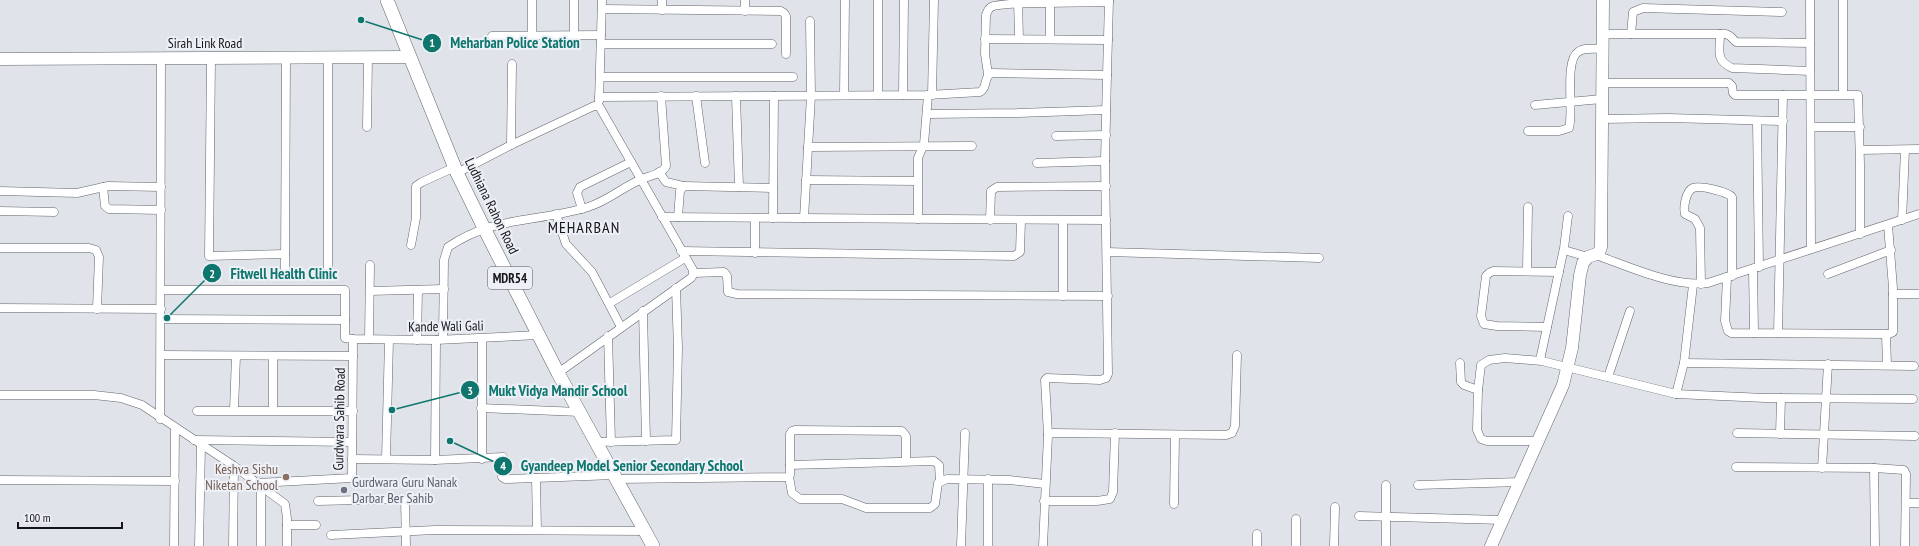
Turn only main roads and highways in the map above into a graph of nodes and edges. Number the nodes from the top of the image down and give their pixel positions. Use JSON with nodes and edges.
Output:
{"nodes":[{"id":1,"x":387,"y":0,"type":"edge"},
{"id":2,"x":653,"y":546,"type":"edge"}],
"edges":[{"from":1,"to":2,"type":"main road","name":"Ludhiana Rahon Road","number":"MDR54"}]}
